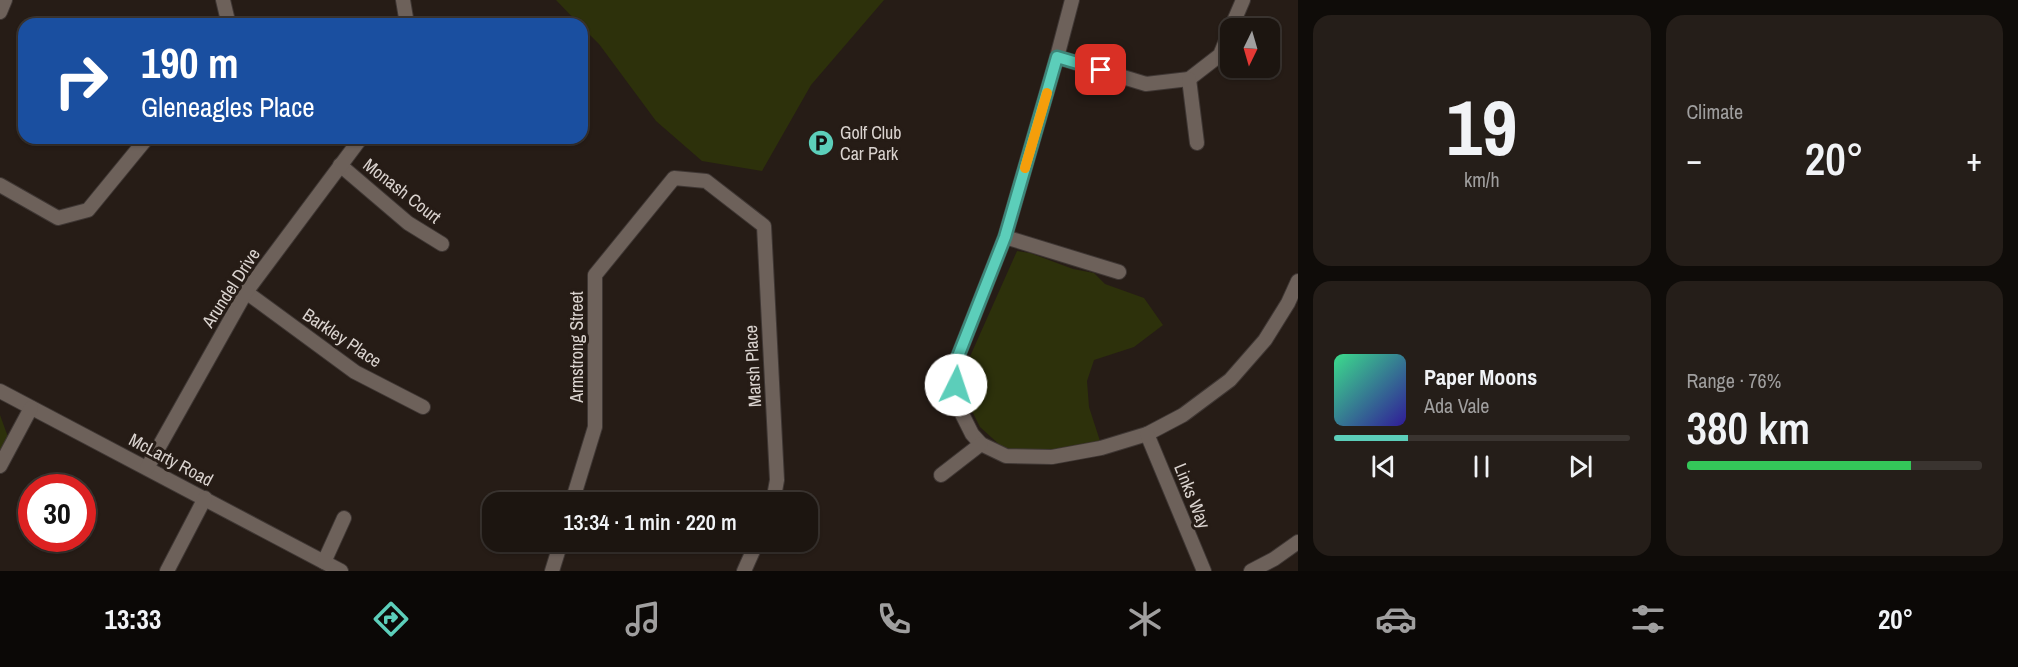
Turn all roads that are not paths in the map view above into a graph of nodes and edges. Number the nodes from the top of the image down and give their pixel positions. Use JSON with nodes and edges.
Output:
{"nodes":[{"id":1,"x":223,"y":0,"type":"edge"},
{"id":2,"x":404,"y":0,"type":"edge"},
{"id":3,"x":1071,"y":0,"type":"edge"},
{"id":4,"x":1243,"y":0,"type":"edge"},
{"id":5,"x":227,"y":18,"type":"edge"},
{"id":6,"x":406,"y":18,"type":"edge"},
{"id":7,"x":1235,"y":18,"type":"edge"},
{"id":8,"x":1220,"y":55,"type":"edge"},
{"id":9,"x":1057,"y":57,"type":"junction"},
{"id":10,"x":1189,"y":79,"type":"junction"},
{"id":11,"x":1197,"y":143,"type":"dead end"},
{"id":12,"x":142,"y":144,"type":"edge"},
{"id":13,"x":357,"y":144,"type":"edge"},
{"id":14,"x":340,"y":165,"type":"junction"},
{"id":15,"x":0,"y":185,"type":"edge"},
{"id":16,"x":764,"y":226,"type":"joint"},
{"id":17,"x":1005,"y":237,"type":"junction"},
{"id":18,"x":442,"y":244,"type":"dead end"},
{"id":19,"x":1119,"y":272,"type":"dead end"},
{"id":20,"x":1298,"y":281,"type":"edge"},
{"id":21,"x":246,"y":292,"type":"junction"},
{"id":22,"x":0,"y":391,"type":"edge"},
{"id":23,"x":423,"y":406,"type":"dead end"},
{"id":24,"x":31,"y":408,"type":"junction"},
{"id":25,"x":1147,"y":434,"type":"junction"},
{"id":26,"x":981,"y":444,"type":"junction"},
{"id":27,"x":0,"y":466,"type":"edge"},
{"id":28,"x":147,"y":468,"type":"junction"},
{"id":29,"x":941,"y":475,"type":"dead end"},
{"id":30,"x":576,"y":492,"type":"edge"},
{"id":31,"x":774,"y":492,"type":"edge"},
{"id":32,"x":205,"y":498,"type":"junction"},
{"id":33,"x":344,"y":518,"type":"dead end"},
{"id":34,"x":1298,"y":542,"type":"edge"},
{"id":35,"x":558,"y":552,"type":"edge"},
{"id":36,"x":753,"y":552,"type":"edge"},
{"id":37,"x":1298,"y":552,"type":"edge"},
{"id":38,"x":324,"y":562,"type":"junction"},
{"id":39,"x":167,"y":571,"type":"edge"},
{"id":40,"x":341,"y":571,"type":"edge"},
{"id":41,"x":552,"y":571,"type":"edge"},
{"id":42,"x":744,"y":571,"type":"edge"},
{"id":43,"x":1204,"y":571,"type":"edge"},
{"id":44,"x":1251,"y":571,"type":"edge"},
{"id":45,"x":1269,"y":571,"type":"edge"}],
"edges":[{"from":1,"to":5,"type":"street"},
{"from":2,"to":6,"type":"street"},
{"from":3,"to":9,"type":"street"},
{"from":4,"to":7,"type":"street"},
{"from":8,"to":10,"type":"street"},
{"from":9,"to":10,"type":"street"},
{"from":9,"to":17,"type":"street"},
{"from":10,"to":11,"type":"street"},
{"from":12,"to":15,"type":"street"},
{"from":13,"to":14,"type":"street","name":"Arundel Drive"},
{"from":14,"to":18,"type":"street","name":"Monash Court"},
{"from":14,"to":21,"type":"street","name":"Arundel Drive"},
{"from":16,"to":30,"type":"street","name":"Armstrong Street"},
{"from":16,"to":31,"type":"street","name":"Marsh Place"},
{"from":17,"to":19,"type":"street"},
{"from":17,"to":26,"type":"street"},
{"from":20,"to":25,"type":"street"},
{"from":21,"to":23,"type":"street","name":"Barkley Place"},
{"from":21,"to":28,"type":"street","name":"Arundel Drive"},
{"from":22,"to":24,"type":"street","name":"McLarty Road"},
{"from":24,"to":27,"type":"street"},
{"from":24,"to":28,"type":"street","name":"McLarty Road"},
{"from":25,"to":26,"type":"street"},
{"from":25,"to":43,"type":"street","name":"Links Way"},
{"from":26,"to":29,"type":"street"},
{"from":28,"to":32,"type":"street","name":"McLarty Road"},
{"from":32,"to":38,"type":"street","name":"McLarty Road"},
{"from":32,"to":39,"type":"street"},
{"from":33,"to":38,"type":"street"},
{"from":34,"to":44,"type":"street"},
{"from":35,"to":41,"type":"street"},
{"from":36,"to":42,"type":"street"},
{"from":37,"to":45,"type":"street"},
{"from":38,"to":40,"type":"street","name":"McLarty Road"}]}
